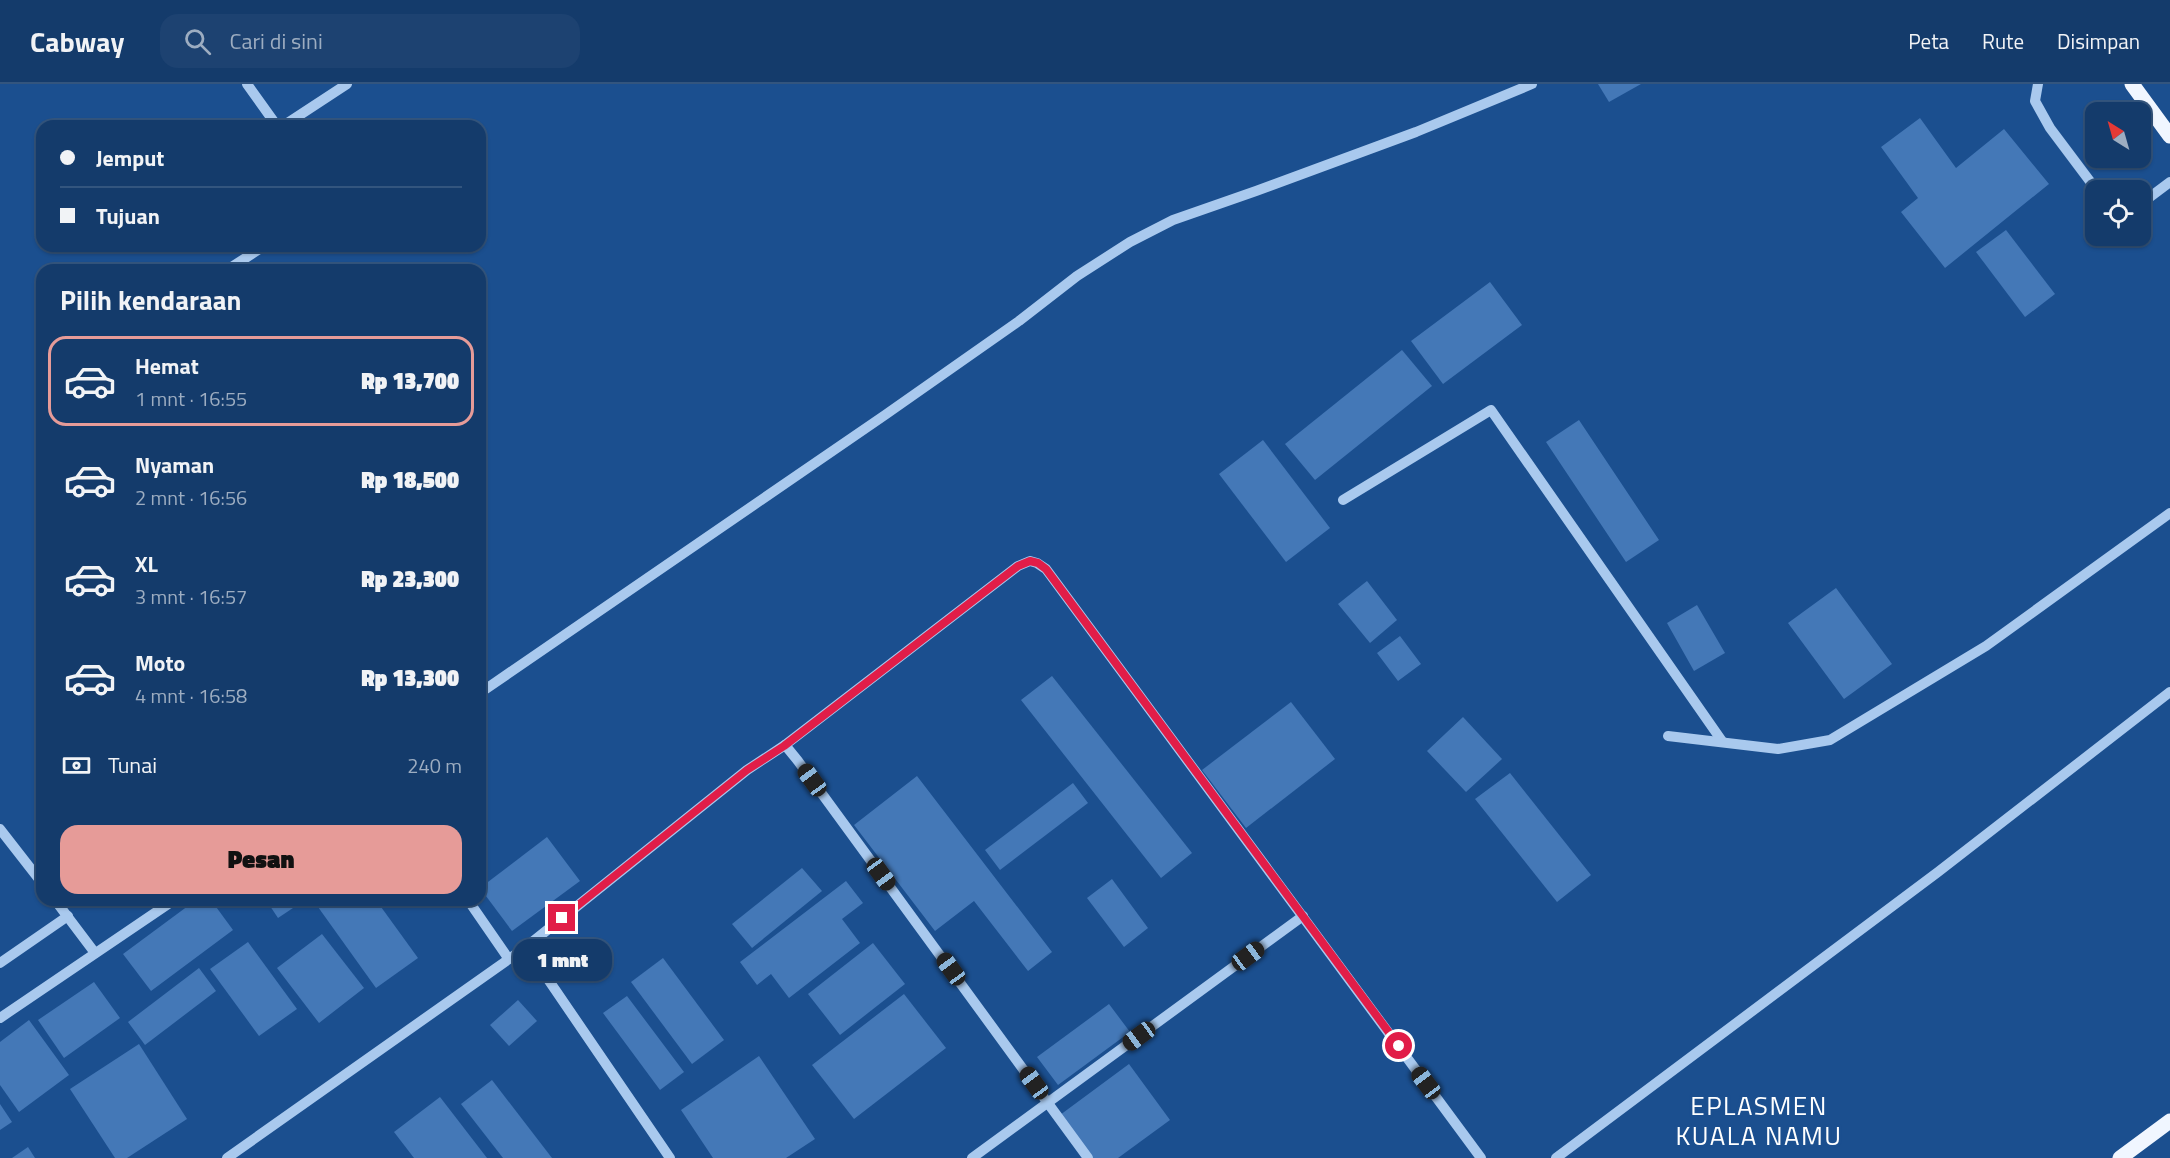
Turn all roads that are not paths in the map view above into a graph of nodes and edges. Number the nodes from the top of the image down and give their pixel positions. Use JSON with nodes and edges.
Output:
{"nodes":[{"id":1,"x":247,"y":84,"type":"edge"},
{"id":2,"x":347,"y":84,"type":"edge"},
{"id":3,"x":1532,"y":84,"type":"edge"},
{"id":4,"x":2038,"y":84,"type":"edge"},
{"id":5,"x":2132,"y":84,"type":"edge"},
{"id":6,"x":273,"y":120,"type":"edge"},
{"id":7,"x":292,"y":120,"type":"edge"},
{"id":8,"x":2170,"y":136,"type":"edge"},
{"id":9,"x":2089,"y":180,"type":"edge"},
{"id":10,"x":2170,"y":182,"type":"edge"},
{"id":11,"x":2151,"y":197,"type":"edge"},
{"id":12,"x":255,"y":252,"type":"edge"},
{"id":13,"x":236,"y":264,"type":"edge"},
{"id":14,"x":1343,"y":500,"type":"dead end"},
{"id":15,"x":2170,"y":513,"type":"edge"},
{"id":16,"x":486,"y":689,"type":"edge"},
{"id":17,"x":2170,"y":692,"type":"edge"},
{"id":18,"x":1668,"y":736,"type":"dead end"},
{"id":19,"x":1722,"y":741,"type":"junction"},
{"id":20,"x":784,"y":746,"type":"junction"},
{"id":21,"x":0,"y":829,"type":"edge"},
{"id":22,"x":36,"y":875,"type":"edge"},
{"id":23,"x":60,"y":906,"type":"edge"},
{"id":24,"x":165,"y":906,"type":"edge"},
{"id":25,"x":472,"y":906,"type":"edge"},
{"id":26,"x":68,"y":916,"type":"junction"},
{"id":27,"x":1303,"y":916,"type":"junction"},
{"id":28,"x":526,"y":947,"type":"junction"},
{"id":29,"x":95,"y":953,"type":"junction"},
{"id":30,"x":508,"y":958,"type":"junction"},
{"id":31,"x":0,"y":963,"type":"edge"},
{"id":32,"x":0,"y":1018,"type":"edge"},
{"id":33,"x":1048,"y":1102,"type":"junction"},
{"id":34,"x":2170,"y":1121,"type":"edge"},
{"id":35,"x":227,"y":1158,"type":"edge"},
{"id":36,"x":670,"y":1158,"type":"edge"},
{"id":37,"x":972,"y":1158,"type":"edge"},
{"id":38,"x":1088,"y":1158,"type":"edge"},
{"id":39,"x":1481,"y":1158,"type":"edge"},
{"id":40,"x":1556,"y":1158,"type":"edge"},
{"id":41,"x":2120,"y":1158,"type":"edge"}],
"edges":[{"from":1,"to":6,"type":"street"},
{"from":2,"to":7,"type":"street"},
{"from":3,"to":16,"type":"street"},
{"from":4,"to":9,"type":"street"},
{"from":5,"to":8,"type":"main road"},
{"from":10,"to":11,"type":"street"},
{"from":12,"to":13,"type":"street"},
{"from":14,"to":19,"type":"street"},
{"from":15,"to":19,"type":"street"},
{"from":17,"to":40,"type":"street"},
{"from":18,"to":19,"type":"street"},
{"from":20,"to":27,"type":"street"},
{"from":20,"to":28,"type":"street"},
{"from":20,"to":33,"type":"street"},
{"from":21,"to":22,"type":"street"},
{"from":23,"to":26,"type":"street"},
{"from":24,"to":29,"type":"street"},
{"from":25,"to":30,"type":"street"},
{"from":26,"to":29,"type":"street"},
{"from":26,"to":31,"type":"street"},
{"from":27,"to":33,"type":"street"},
{"from":27,"to":39,"type":"street"},
{"from":28,"to":30,"type":"street"},
{"from":28,"to":36,"type":"street"},
{"from":29,"to":32,"type":"street"},
{"from":30,"to":35,"type":"street"},
{"from":33,"to":37,"type":"street"},
{"from":33,"to":38,"type":"street"},
{"from":34,"to":41,"type":"main road"}]}
